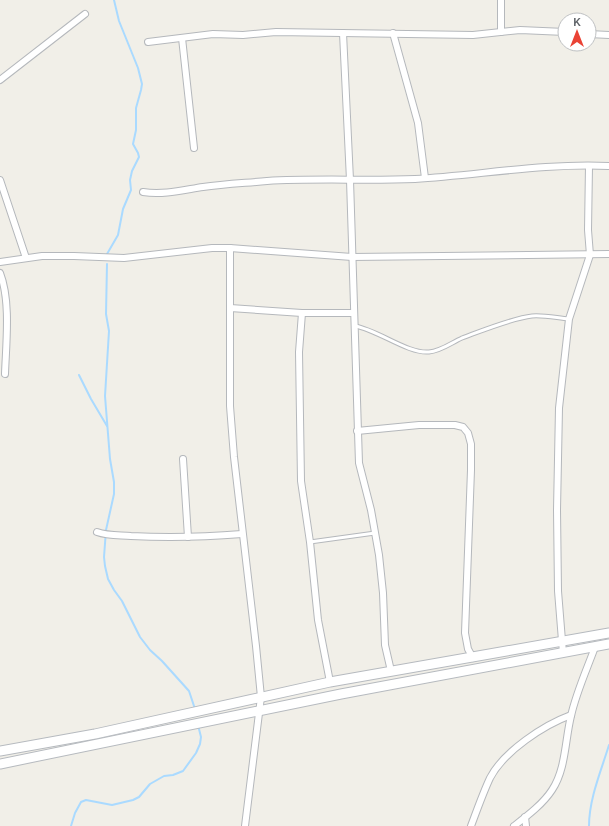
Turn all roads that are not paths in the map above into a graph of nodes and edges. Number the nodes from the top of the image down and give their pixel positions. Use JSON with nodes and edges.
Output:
{"nodes":[{"id":1,"x":501,"y":0,"type":"edge"},
{"id":2,"x":85,"y":14,"type":"dead end"},
{"id":3,"x":501,"y":32,"type":"junction"},
{"id":4,"x":557,"y":32,"type":"edge"},
{"id":5,"x":343,"y":33,"type":"junction"},
{"id":6,"x":392,"y":33,"type":"junction"},
{"id":7,"x":597,"y":34,"type":"edge"},
{"id":8,"x":609,"y":35,"type":"edge"},
{"id":9,"x":182,"y":38,"type":"junction"},
{"id":10,"x":148,"y":42,"type":"dead end"},
{"id":11,"x":0,"y":80,"type":"edge"},
{"id":12,"x":194,"y":148,"type":"dead end"},
{"id":13,"x":589,"y":166,"type":"junction"},
{"id":14,"x":609,"y":166,"type":"edge"},
{"id":15,"x":425,"y":178,"type":"junction"},
{"id":16,"x":0,"y":180,"type":"edge"},
{"id":17,"x":350,"y":180,"type":"junction"},
{"id":18,"x":143,"y":192,"type":"dead end"},
{"id":19,"x":230,"y":248,"type":"junction"},
{"id":20,"x":609,"y":254,"type":"edge"},
{"id":21,"x":590,"y":255,"type":"junction"},
{"id":22,"x":352,"y":257,"type":"junction"},
{"id":23,"x":26,"y":258,"type":"junction"},
{"id":24,"x":0,"y":262,"type":"edge"},
{"id":25,"x":0,"y":273,"type":"edge"},
{"id":26,"x":230,"y":308,"type":"junction"},
{"id":27,"x":302,"y":313,"type":"junction"},
{"id":28,"x":354,"y":313,"type":"junction"},
{"id":29,"x":569,"y":319,"type":"junction"},
{"id":30,"x":355,"y":326,"type":"junction"},
{"id":31,"x":5,"y":374,"type":"dead end"},
{"id":32,"x":357,"y":431,"type":"junction"},
{"id":33,"x":183,"y":459,"type":"dead end"},
{"id":34,"x":99,"y":533,"type":"dead end"},
{"id":35,"x":376,"y":533,"type":"junction"},
{"id":36,"x":242,"y":534,"type":"junction"},
{"id":37,"x":188,"y":537,"type":"junction"},
{"id":38,"x":310,"y":542,"type":"junction"},
{"id":39,"x":609,"y":633,"type":"edge"},
{"id":40,"x":562,"y":642,"type":"junction"},
{"id":41,"x":609,"y":644,"type":"edge"},
{"id":42,"x":595,"y":647,"type":"junction"},
{"id":43,"x":563,"y":653,"type":"junction"},
{"id":44,"x":474,"y":658,"type":"junction"},
{"id":45,"x":391,"y":671,"type":"junction"},
{"id":46,"x":330,"y":682,"type":"junction"},
{"id":47,"x":261,"y":697,"type":"junction"},
{"id":48,"x":259,"y":711,"type":"junction"},
{"id":49,"x":571,"y":715,"type":"junction"},
{"id":50,"x":0,"y":751,"type":"edge"},
{"id":51,"x":0,"y":764,"type":"edge"},
{"id":52,"x":526,"y":817,"type":"junction"},
{"id":53,"x":245,"y":826,"type":"edge"},
{"id":54,"x":471,"y":826,"type":"edge"},
{"id":55,"x":514,"y":826,"type":"edge"},
{"id":56,"x":526,"y":826,"type":"edge"}],
"edges":[{"from":1,"to":3,"type":"street"},
{"from":2,"to":11,"type":"street"},
{"from":3,"to":4,"type":"street"},
{"from":3,"to":6,"type":"street"},
{"from":5,"to":6,"type":"street"},
{"from":5,"to":9,"type":"street"},
{"from":5,"to":17,"type":"street"},
{"from":6,"to":15,"type":"street"},
{"from":7,"to":8,"type":"street"},
{"from":9,"to":10,"type":"street"},
{"from":9,"to":12,"type":"street"},
{"from":13,"to":14,"type":"street"},
{"from":13,"to":15,"type":"street"},
{"from":13,"to":21,"type":"street"},
{"from":15,"to":17,"type":"street"},
{"from":16,"to":23,"type":"street"},
{"from":17,"to":18,"type":"street"},
{"from":17,"to":22,"type":"street"},
{"from":19,"to":22,"type":"street"},
{"from":19,"to":23,"type":"street"},
{"from":19,"to":26,"type":"street"},
{"from":20,"to":21,"type":"street"},
{"from":21,"to":22,"type":"street"},
{"from":21,"to":29,"type":"street"},
{"from":22,"to":28,"type":"street"},
{"from":23,"to":24,"type":"street"},
{"from":25,"to":31,"type":"street"},
{"from":26,"to":27,"type":"street"},
{"from":26,"to":36,"type":"street"},
{"from":27,"to":28,"type":"street"},
{"from":27,"to":38,"type":"street"},
{"from":28,"to":30,"type":"street"},
{"from":29,"to":30,"type":"lane"},
{"from":29,"to":40,"type":"street"},
{"from":30,"to":32,"type":"street"},
{"from":32,"to":35,"type":"street"},
{"from":32,"to":44,"type":"street"},
{"from":33,"to":37,"type":"street"},
{"from":34,"to":37,"type":"street"},
{"from":35,"to":38,"type":"lane"},
{"from":35,"to":45,"type":"street"},
{"from":36,"to":37,"type":"street"},
{"from":36,"to":47,"type":"street"},
{"from":38,"to":46,"type":"street"},
{"from":39,"to":40,"type":"main road"},
{"from":40,"to":43,"type":"street"},
{"from":40,"to":44,"type":"main road"},
{"from":41,"to":42,"type":"main road"},
{"from":42,"to":43,"type":"main road"},
{"from":42,"to":49,"type":"street"},
{"from":43,"to":48,"type":"main road"},
{"from":44,"to":45,"type":"main road"},
{"from":45,"to":46,"type":"main road"},
{"from":46,"to":47,"type":"main road"},
{"from":47,"to":48,"type":"street"},
{"from":47,"to":50,"type":"main road"},
{"from":48,"to":51,"type":"main road"},
{"from":48,"to":53,"type":"street"},
{"from":49,"to":52,"type":"street"},
{"from":49,"to":54,"type":"street"},
{"from":52,"to":55,"type":"street"},
{"from":52,"to":56,"type":"street"}]}
